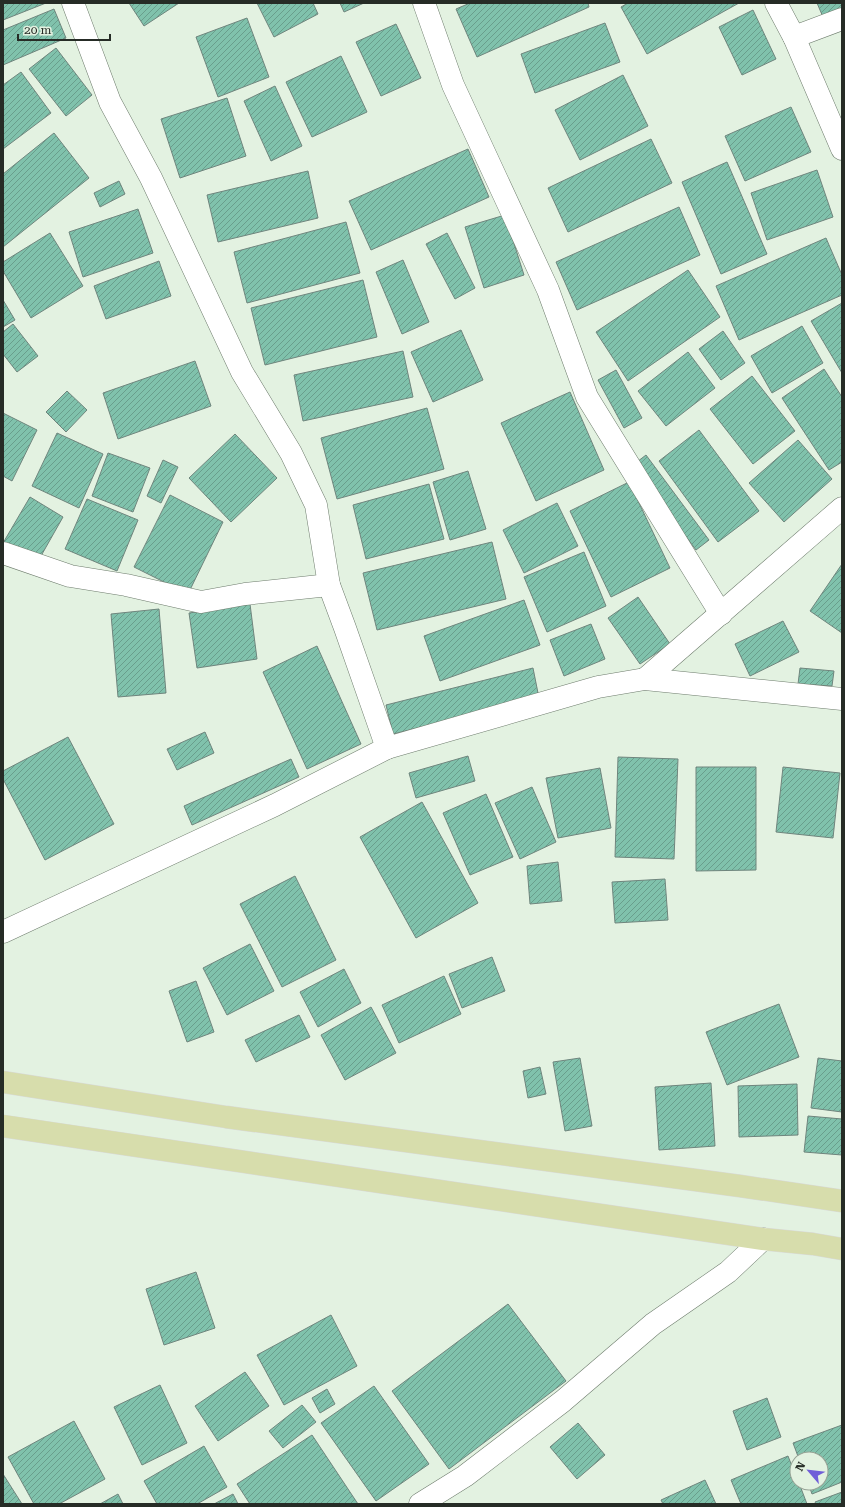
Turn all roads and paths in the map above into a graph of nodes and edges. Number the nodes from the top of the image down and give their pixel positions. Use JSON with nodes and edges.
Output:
{"nodes":[{"id":1,"x":73,"y":3,"type":"edge"},
{"id":2,"x":424,"y":3,"type":"edge"},
{"id":3,"x":776,"y":3,"type":"edge"},
{"id":4,"x":842,"y":19,"type":"edge"},
{"id":5,"x":794,"y":37,"type":"junction"},
{"id":6,"x":842,"y":149,"type":"edge"},
{"id":7,"x":842,"y":508,"type":"edge"},
{"id":8,"x":3,"y":553,"type":"edge"},
{"id":9,"x":329,"y":585,"type":"junction"},
{"id":10,"x":721,"y":614,"type":"junction"},
{"id":11,"x":645,"y":679,"type":"junction"},
{"id":12,"x":842,"y":699,"type":"edge"},
{"id":13,"x":387,"y":748,"type":"junction"},
{"id":14,"x":3,"y":932,"type":"edge"},
{"id":15,"x":3,"y":1082,"type":"edge"},
{"id":16,"x":3,"y":1126,"type":"edge"},
{"id":17,"x":842,"y":1201,"type":"edge"},
{"id":18,"x":763,"y":1239,"type":"junction"},
{"id":19,"x":842,"y":1249,"type":"edge"},
{"id":20,"x":420,"y":1504,"type":"edge"}],
"edges":[{"from":1,"to":9,"type":"street"},
{"from":2,"to":10,"type":"street"},
{"from":3,"to":5,"type":"street"},
{"from":4,"to":5,"type":"street"},
{"from":5,"to":6,"type":"street"},
{"from":7,"to":10,"type":"street"},
{"from":8,"to":9,"type":"street"},
{"from":9,"to":13,"type":"street"},
{"from":10,"to":11,"type":"street"},
{"from":11,"to":12,"type":"street"},
{"from":11,"to":13,"type":"street"},
{"from":13,"to":14,"type":"street"},
{"from":15,"to":17,"type":"main road"},
{"from":16,"to":18,"type":"main road"},
{"from":18,"to":19,"type":"main road"},
{"from":18,"to":20,"type":"street"}]}
